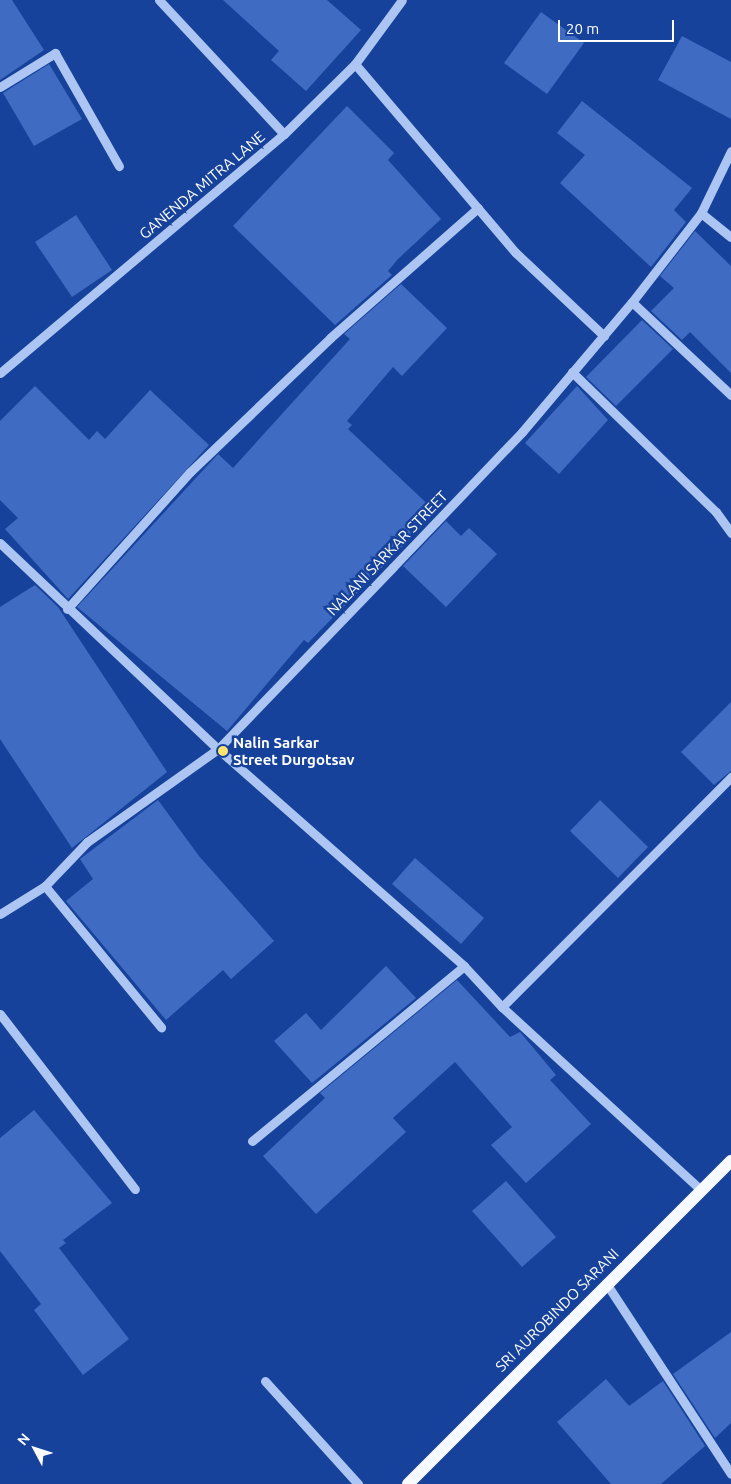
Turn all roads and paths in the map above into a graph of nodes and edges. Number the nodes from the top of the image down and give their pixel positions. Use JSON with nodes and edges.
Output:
{"nodes":[{"id":1,"x":159,"y":0,"type":"edge"},
{"id":2,"x":402,"y":0,"type":"edge"},
{"id":3,"x":355,"y":64,"type":"junction"},
{"id":4,"x":0,"y":87,"type":"edge"},
{"id":5,"x":284,"y":134,"type":"junction"},
{"id":6,"x":731,"y":151,"type":"edge"},
{"id":7,"x":119,"y":166,"type":"dead end"},
{"id":8,"x":478,"y":208,"type":"junction"},
{"id":9,"x":701,"y":214,"type":"junction"},
{"id":10,"x":731,"y":237,"type":"edge"},
{"id":11,"x":632,"y":302,"type":"junction"},
{"id":12,"x":604,"y":336,"type":"junction"},
{"id":13,"x":572,"y":372,"type":"junction"},
{"id":14,"x":0,"y":373,"type":"edge"},
{"id":15,"x":731,"y":395,"type":"edge"},
{"id":16,"x":731,"y":533,"type":"edge"},
{"id":17,"x":0,"y":543,"type":"edge"},
{"id":18,"x":67,"y":609,"type":"junction"},
{"id":19,"x":218,"y":749,"type":"junction"},
{"id":20,"x":731,"y":777,"type":"edge"},
{"id":21,"x":45,"y":886,"type":"junction"},
{"id":22,"x":0,"y":914,"type":"edge"},
{"id":23,"x":464,"y":966,"type":"junction"},
{"id":24,"x":502,"y":1007,"type":"junction"},
{"id":25,"x":0,"y":1014,"type":"edge"},
{"id":26,"x":161,"y":1027,"type":"dead end"},
{"id":27,"x":252,"y":1141,"type":"dead end"},
{"id":28,"x":731,"y":1161,"type":"edge"},
{"id":29,"x":135,"y":1189,"type":"dead end"},
{"id":30,"x":701,"y":1190,"type":"junction"},
{"id":31,"x":606,"y":1283,"type":"junction"},
{"id":32,"x":265,"y":1381,"type":"dead end"},
{"id":33,"x":731,"y":1474,"type":"edge"},
{"id":34,"x":358,"y":1484,"type":"edge"},
{"id":35,"x":408,"y":1484,"type":"edge"}],
"edges":[{"from":1,"to":5,"type":"street"},
{"from":2,"to":3,"type":"street","name":"GANENDA MITRA LANE"},
{"from":3,"to":5,"type":"street","name":"GANENDA MITRA LANE"},
{"from":3,"to":8,"type":"street"},
{"from":4,"to":7,"type":"street"},
{"from":5,"to":14,"type":"street","name":"GANENDA MITRA LANE"},
{"from":6,"to":9,"type":"street","name":"NALANI SARKAR STREET"},
{"from":8,"to":12,"type":"street"},
{"from":8,"to":18,"type":"street"},
{"from":9,"to":10,"type":"street"},
{"from":9,"to":11,"type":"street","name":"NALANI SARKAR STREET"},
{"from":11,"to":12,"type":"street","name":"NALANI SARKAR STREET"},
{"from":11,"to":15,"type":"street"},
{"from":12,"to":13,"type":"street","name":"NALANI SARKAR STREET"},
{"from":13,"to":16,"type":"street"},
{"from":13,"to":19,"type":"street","name":"NALANI SARKAR STREET"},
{"from":17,"to":18,"type":"street"},
{"from":18,"to":19,"type":"street"},
{"from":19,"to":21,"type":"street","name":"NALANI SARKAR STREET"},
{"from":19,"to":23,"type":"street"},
{"from":20,"to":24,"type":"street"},
{"from":21,"to":22,"type":"street","name":"NALANI SARKAR STREET"},
{"from":21,"to":26,"type":"street"},
{"from":23,"to":24,"type":"street"},
{"from":23,"to":27,"type":"street"},
{"from":24,"to":30,"type":"street"},
{"from":25,"to":29,"type":"street"},
{"from":28,"to":30,"type":"main road","name":"SRI AUROBINDO SARANI"},
{"from":30,"to":31,"type":"main road","name":"SRI AUROBINDO SARANI"},
{"from":31,"to":33,"type":"street"},
{"from":31,"to":35,"type":"main road","name":"SRI AUROBINDO SARANI"},
{"from":32,"to":34,"type":"street"}]}
